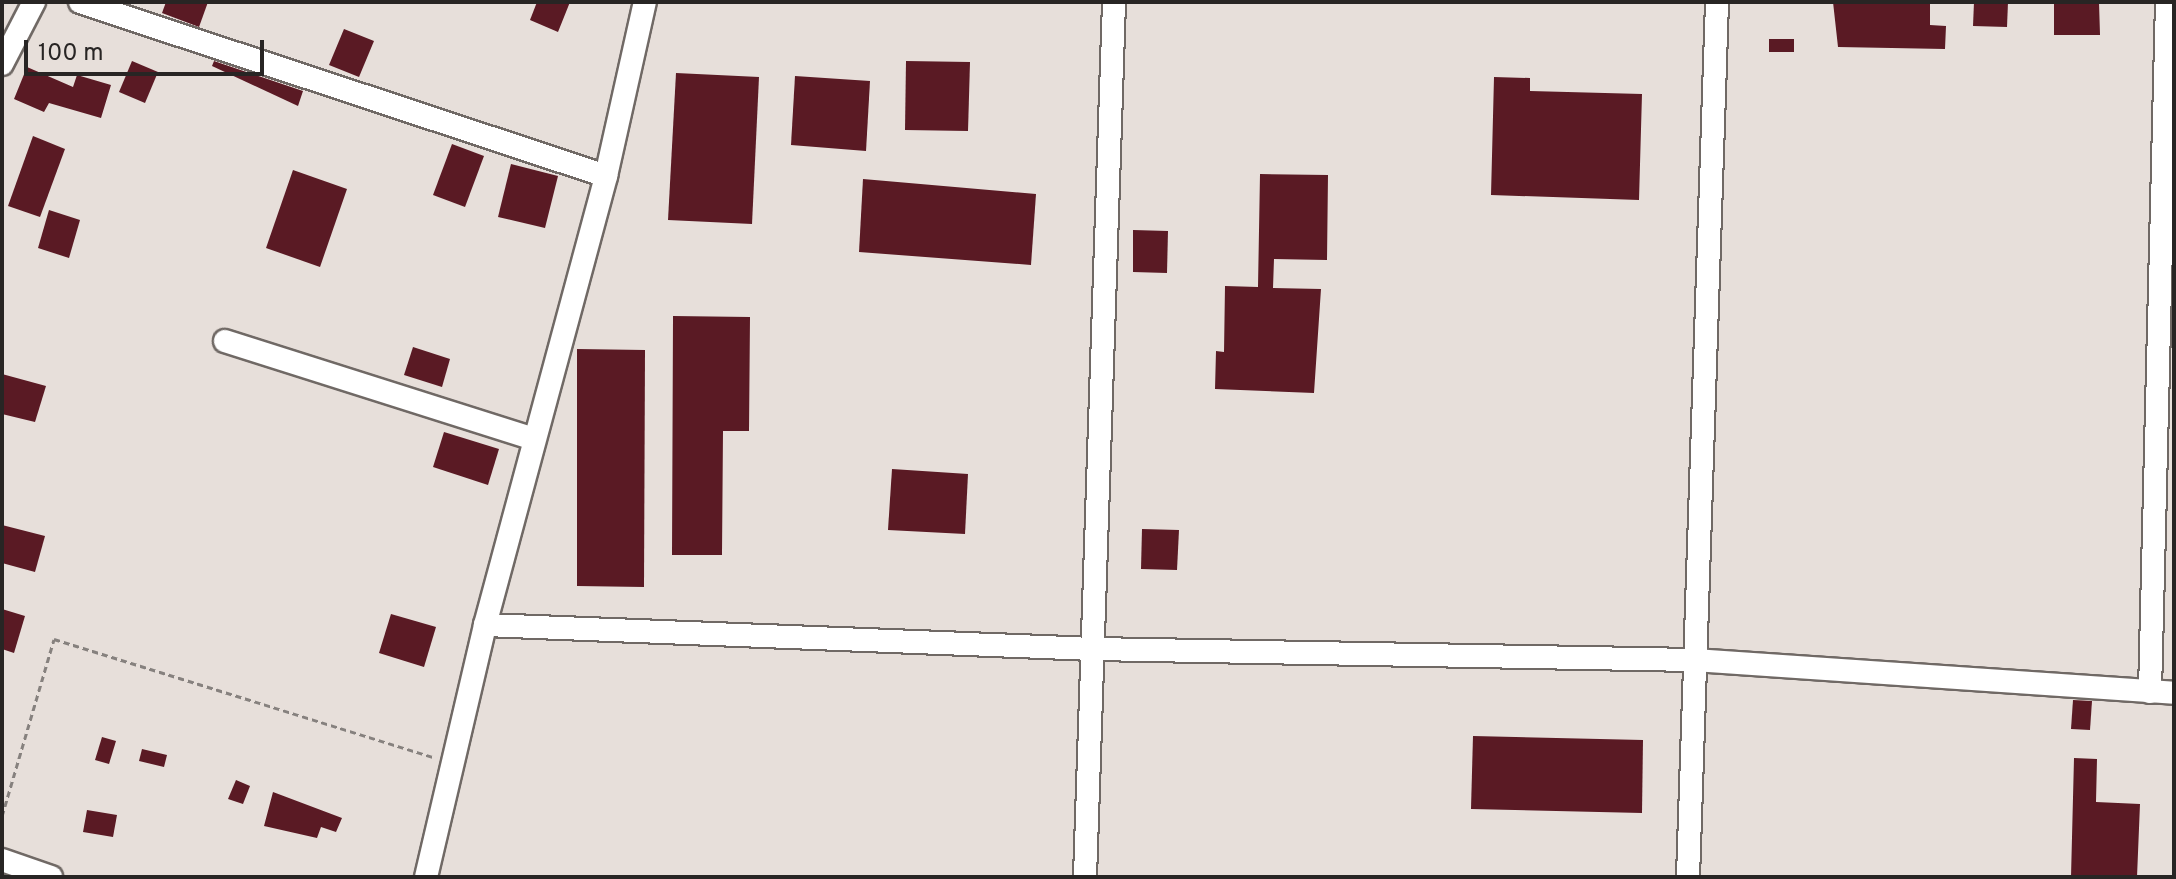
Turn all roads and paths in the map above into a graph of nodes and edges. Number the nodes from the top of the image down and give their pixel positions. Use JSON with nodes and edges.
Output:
{"nodes":[{"id":1,"x":34,"y":2,"type":"edge"},
{"id":2,"x":80,"y":2,"type":"edge"},
{"id":3,"x":1114,"y":2,"type":"edge"},
{"id":4,"x":1717,"y":2,"type":"edge"},
{"id":5,"x":2167,"y":2,"type":"edge"},
{"id":6,"x":641,"y":3,"type":"edge"},
{"id":7,"x":2,"y":64,"type":"edge"},
{"id":8,"x":606,"y":176,"type":"junction"},
{"id":9,"x":225,"y":341,"type":"dead end"},
{"id":10,"x":534,"y":439,"type":"junction"},
{"id":11,"x":485,"y":625,"type":"junction"},
{"id":12,"x":1093,"y":649,"type":"junction"},
{"id":13,"x":1694,"y":660,"type":"junction"},
{"id":14,"x":2150,"y":692,"type":"junction"},
{"id":15,"x":2174,"y":693,"type":"edge"},
{"id":16,"x":453,"y":763,"type":"junction"},
{"id":17,"x":2,"y":816,"type":"edge"},
{"id":18,"x":2,"y":860,"type":"edge"},
{"id":19,"x":46,"y":876,"type":"edge"},
{"id":20,"x":426,"y":877,"type":"edge"},
{"id":21,"x":1085,"y":877,"type":"edge"},
{"id":22,"x":1688,"y":877,"type":"edge"}],
"edges":[{"from":1,"to":7,"type":"street"},
{"from":2,"to":8,"type":"street"},
{"from":3,"to":12,"type":"street"},
{"from":4,"to":13,"type":"street"},
{"from":5,"to":14,"type":"street"},
{"from":6,"to":8,"type":"street"},
{"from":8,"to":10,"type":"street"},
{"from":9,"to":10,"type":"street"},
{"from":10,"to":11,"type":"street"},
{"from":11,"to":12,"type":"street"},
{"from":11,"to":16,"type":"street"},
{"from":12,"to":13,"type":"street"},
{"from":12,"to":21,"type":"street"},
{"from":13,"to":14,"type":"street"},
{"from":13,"to":22,"type":"street"},
{"from":14,"to":15,"type":"street"},
{"from":16,"to":17,"type":"path"},
{"from":16,"to":20,"type":"street"},
{"from":18,"to":19,"type":"street"}]}
